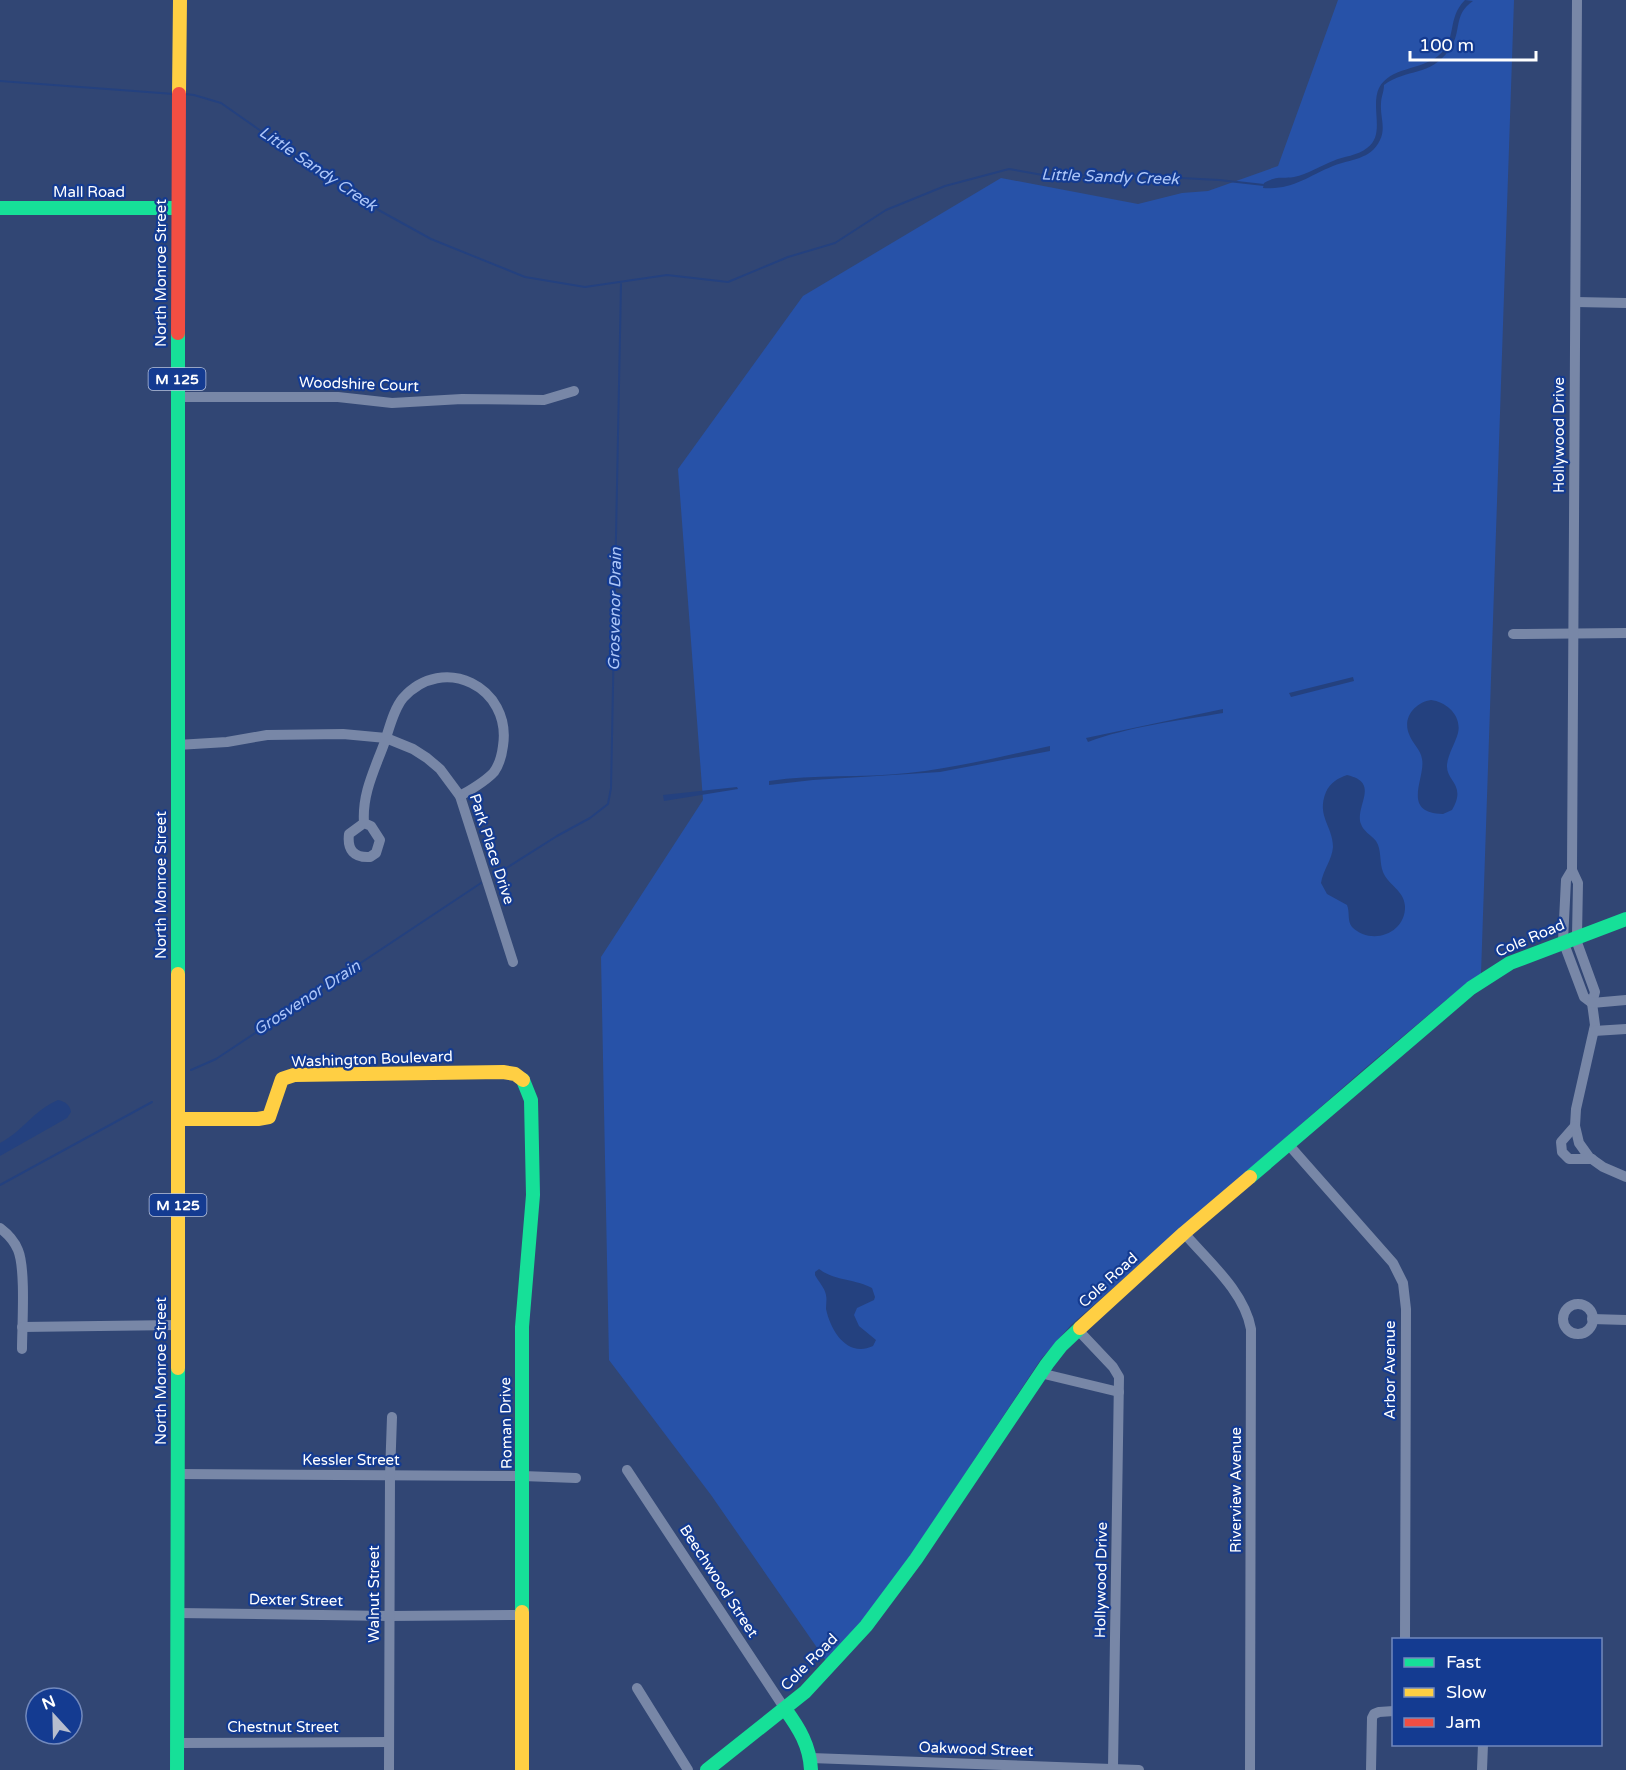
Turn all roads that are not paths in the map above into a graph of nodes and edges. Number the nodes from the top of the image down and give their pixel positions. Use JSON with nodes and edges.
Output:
{"nodes":[{"id":1,"x":180,"y":0,"type":"edge"},
{"id":2,"x":1577,"y":0,"type":"edge"},
{"id":3,"x":0,"y":208,"type":"edge"},
{"id":4,"x":177,"y":208,"type":"junction"},
{"id":5,"x":1576,"y":302,"type":"junction"},
{"id":6,"x":1626,"y":303,"type":"edge"},
{"id":7,"x":574,"y":391,"type":"dead end"},
{"id":8,"x":177,"y":397,"type":"junction"},
{"id":9,"x":1573,"y":633,"type":"junction"},
{"id":10,"x":1626,"y":633,"type":"edge"},
{"id":11,"x":1513,"y":634,"type":"dead end"},
{"id":12,"x":386,"y":738,"type":"junction"},
{"id":13,"x":177,"y":745,"type":"junction"},
{"id":14,"x":460,"y":796,"type":"junction"},
{"id":15,"x":364,"y":823,"type":"dead end"},
{"id":16,"x":1626,"y":919,"type":"edge"},
{"id":17,"x":1572,"y":938,"type":"junction"},
{"id":18,"x":513,"y":962,"type":"dead end"},
{"id":19,"x":1626,"y":1000,"type":"edge"},
{"id":20,"x":1592,"y":1003,"type":"junction"},
{"id":21,"x":1626,"y":1029,"type":"edge"},
{"id":22,"x":1594,"y":1031,"type":"junction"},
{"id":23,"x":522,"y":1078,"type":"joint"},
{"id":24,"x":178,"y":1119,"type":"junction"},
{"id":25,"x":1575,"y":1126,"type":"junction"},
{"id":26,"x":1288,"y":1144,"type":"junction"},
{"id":27,"x":1592,"y":1159,"type":"junction"},
{"id":28,"x":1626,"y":1177,"type":"edge"},
{"id":29,"x":0,"y":1228,"type":"edge"},
{"id":30,"x":1184,"y":1233,"type":"junction"},
{"id":31,"x":1592,"y":1319,"type":"dead end"},
{"id":32,"x":1626,"y":1320,"type":"edge"},
{"id":33,"x":177,"y":1325,"type":"junction"},
{"id":34,"x":22,"y":1327,"type":"junction"},
{"id":35,"x":1078,"y":1330,"type":"junction"},
{"id":36,"x":22,"y":1349,"type":"dead end"},
{"id":37,"x":1040,"y":1374,"type":"junction"},
{"id":38,"x":1119,"y":1392,"type":"junction"},
{"id":39,"x":393,"y":1417,"type":"dead end"},
{"id":40,"x":627,"y":1470,"type":"dead end"},
{"id":41,"x":178,"y":1474,"type":"junction"},
{"id":42,"x":390,"y":1475,"type":"junction"},
{"id":43,"x":523,"y":1476,"type":"junction"},
{"id":44,"x":576,"y":1478,"type":"dead end"},
{"id":45,"x":178,"y":1613,"type":"junction"},
{"id":46,"x":522,"y":1615,"type":"junction"},
{"id":47,"x":389,"y":1616,"type":"junction"},
{"id":48,"x":1405,"y":1638,"type":"edge"},
{"id":49,"x":637,"y":1688,"type":"dead end"},
{"id":50,"x":785,"y":1709,"type":"junction"},
{"id":51,"x":1392,"y":1711,"type":"edge"},
{"id":52,"x":389,"y":1742,"type":"junction"},
{"id":53,"x":177,"y":1743,"type":"junction"},
{"id":54,"x":1483,"y":1746,"type":"edge"},
{"id":55,"x":811,"y":1764,"type":"edge"},
{"id":56,"x":1113,"y":1768,"type":"junction"},
{"id":57,"x":177,"y":1770,"type":"edge"},
{"id":58,"x":389,"y":1770,"type":"edge"},
{"id":59,"x":522,"y":1770,"type":"edge"},
{"id":60,"x":688,"y":1770,"type":"edge"},
{"id":61,"x":707,"y":1770,"type":"edge"},
{"id":62,"x":1140,"y":1770,"type":"edge"},
{"id":63,"x":1250,"y":1770,"type":"edge"},
{"id":64,"x":1371,"y":1770,"type":"edge"},
{"id":65,"x":1482,"y":1770,"type":"edge"}],
"edges":[{"from":1,"to":4,"type":"street","name":"North Monroe Street","number":"M 125"},
{"from":2,"to":5,"type":"street","name":"Hollywood Drive"},
{"from":3,"to":4,"type":"street","name":"Mall Road"},
{"from":4,"to":8,"type":"street","name":"North Monroe Street","number":"M 125"},
{"from":5,"to":6,"type":"street"},
{"from":5,"to":9,"type":"street","name":"Hollywood Drive"},
{"from":7,"to":8,"type":"street","name":"Woodshire Court"},
{"from":8,"to":13,"type":"street","name":"North Monroe Street","number":"M 125"},
{"from":9,"to":10,"type":"street"},
{"from":9,"to":11,"type":"street"},
{"from":9,"to":17,"type":"street","name":"Hollywood Drive"},
{"from":12,"to":13,"type":"street","name":"Park Place Drive"},
{"from":12,"to":14,"type":"street","name":"Park Place Drive"},
{"from":12,"to":14,"type":"street"},
{"from":12,"to":15,"type":"street"},
{"from":13,"to":24,"type":"street","name":"North Monroe Street","number":"M 125"},
{"from":14,"to":18,"type":"street","name":"Park Place Drive"},
{"from":16,"to":17,"type":"street","name":"Cole Road"},
{"from":17,"to":20,"type":"street"},
{"from":17,"to":26,"type":"street","name":"Cole Road"},
{"from":19,"to":20,"type":"street"},
{"from":20,"to":22,"type":"street"},
{"from":21,"to":22,"type":"street"},
{"from":22,"to":25,"type":"street"},
{"from":23,"to":24,"type":"street","name":"Washington Boulevard"},
{"from":23,"to":43,"type":"street","name":"Roman Drive"},
{"from":24,"to":33,"type":"street","name":"North Monroe Street","number":"M 125"},
{"from":25,"to":27,"type":"street"},
{"from":25,"to":27,"type":"street"},
{"from":26,"to":30,"type":"street","name":"Cole Road"},
{"from":26,"to":48,"type":"street","name":"Arbor Avenue"},
{"from":27,"to":28,"type":"street"},
{"from":29,"to":34,"type":"street"},
{"from":30,"to":35,"type":"street","name":"Cole Road"},
{"from":30,"to":63,"type":"street","name":"Riverview Avenue"},
{"from":31,"to":32,"type":"street"},
{"from":33,"to":34,"type":"street"},
{"from":33,"to":41,"type":"street","name":"North Monroe Street","number":"M 125"},
{"from":34,"to":36,"type":"street"},
{"from":35,"to":37,"type":"street","name":"Cole Road"},
{"from":35,"to":38,"type":"street","name":"Hollywood Drive"},
{"from":37,"to":38,"type":"street"},
{"from":37,"to":50,"type":"street","name":"Cole Road"},
{"from":38,"to":56,"type":"street","name":"Hollywood Drive"},
{"from":39,"to":42,"type":"street","name":"Walnut Street"},
{"from":40,"to":50,"type":"street","name":"Beechwood Street"},
{"from":41,"to":42,"type":"street","name":"Kessler Street"},
{"from":41,"to":45,"type":"street","name":"North Monroe Street","number":"M 125"},
{"from":42,"to":43,"type":"street","name":"Kessler Street"},
{"from":42,"to":47,"type":"street","name":"Walnut Street"},
{"from":43,"to":44,"type":"street","name":"Kessler Street"},
{"from":43,"to":46,"type":"street","name":"Roman Drive"},
{"from":45,"to":47,"type":"street","name":"Dexter Street"},
{"from":45,"to":53,"type":"street","name":"North Monroe Street","number":"M 125"},
{"from":46,"to":47,"type":"street","name":"Dexter Street"},
{"from":46,"to":59,"type":"street","name":"Roman Drive"},
{"from":47,"to":52,"type":"street","name":"Walnut Street"},
{"from":49,"to":60,"type":"street"},
{"from":50,"to":55,"type":"street"},
{"from":50,"to":61,"type":"street","name":"Cole Road"},
{"from":51,"to":64,"type":"street"},
{"from":52,"to":53,"type":"street","name":"Chestnut Street"},
{"from":52,"to":58,"type":"street","name":"Walnut Street"},
{"from":53,"to":57,"type":"street","name":"North Monroe Street","number":"M 125"},
{"from":54,"to":65,"type":"street"},
{"from":55,"to":56,"type":"street","name":"Oakwood Street"},
{"from":56,"to":62,"type":"street","name":"Oakwood Street"}]}
